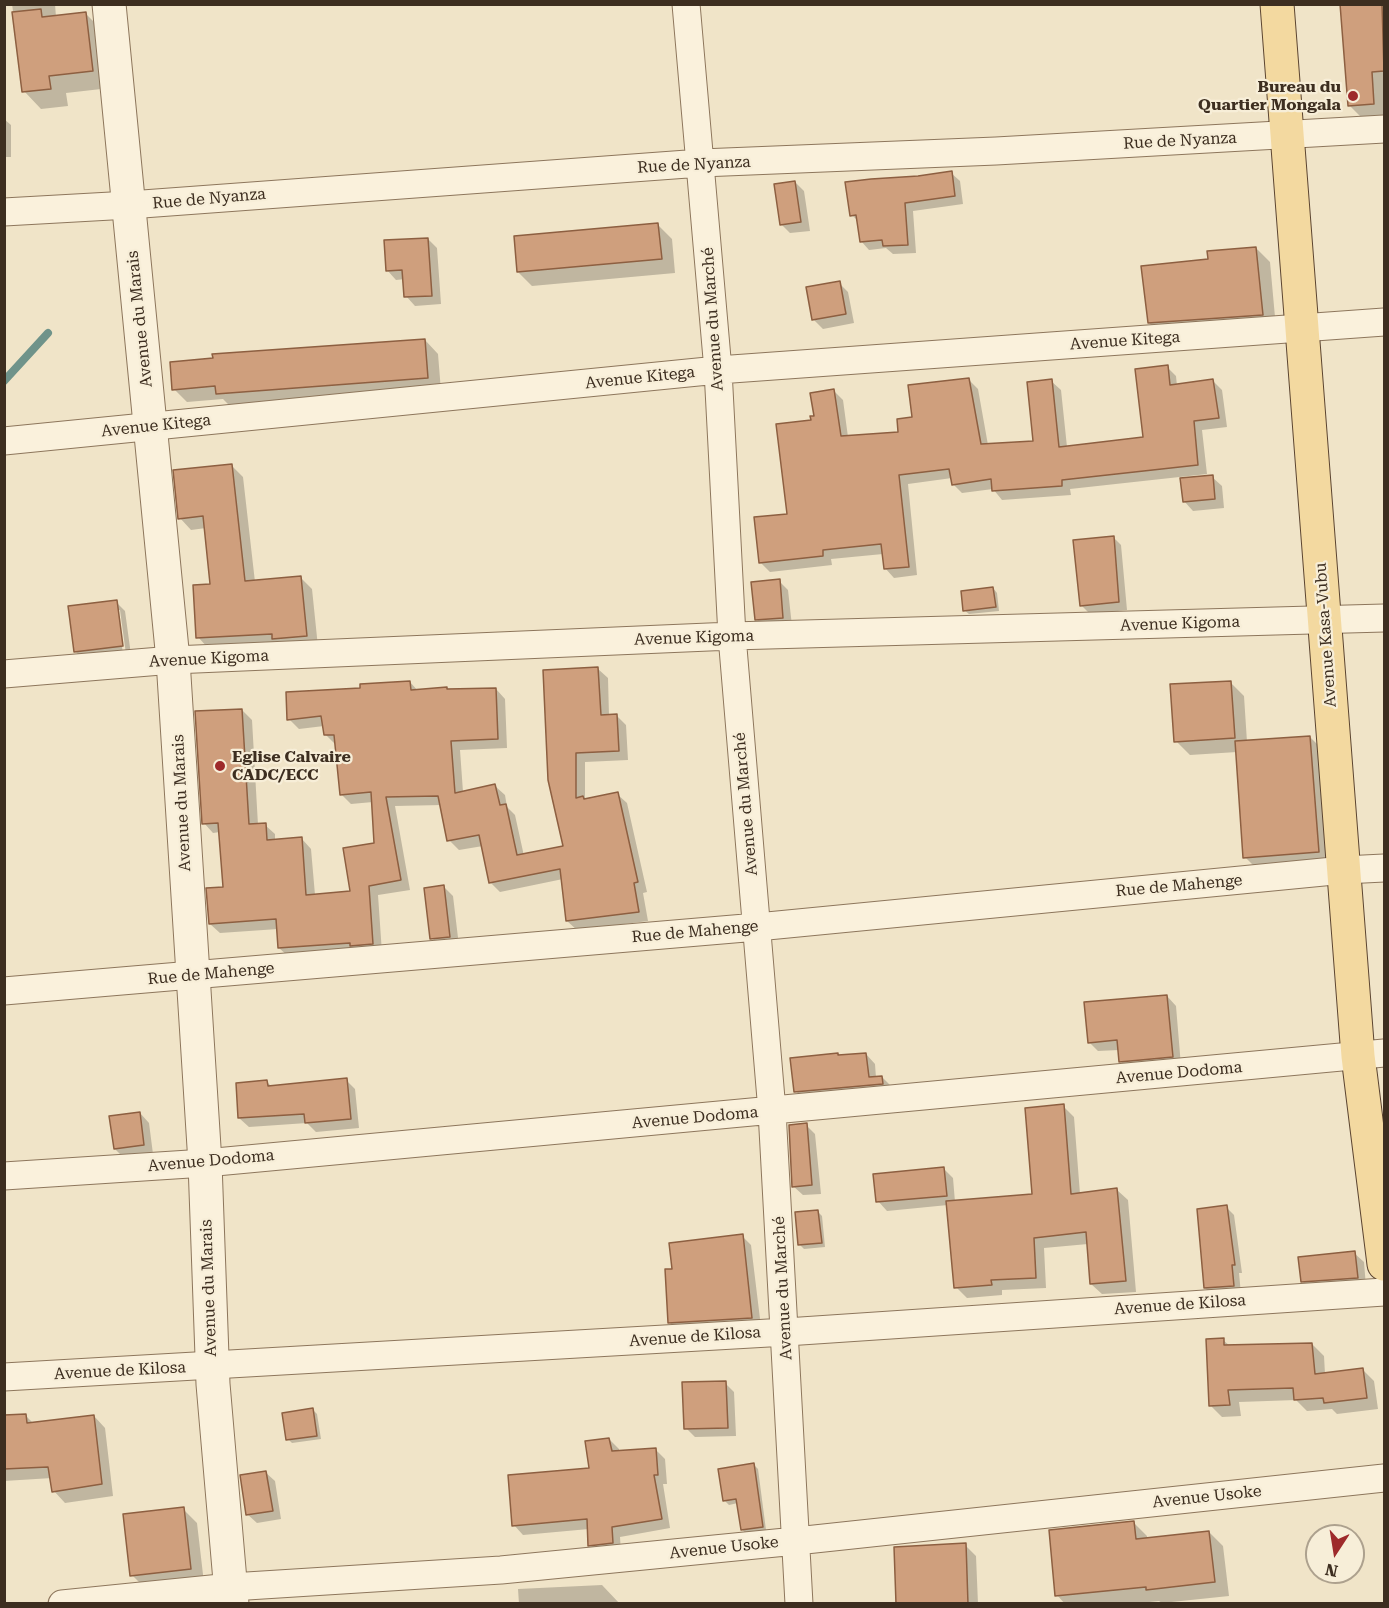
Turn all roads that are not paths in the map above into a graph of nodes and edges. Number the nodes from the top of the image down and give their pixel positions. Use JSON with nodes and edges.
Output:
{"nodes":[{"id":1,"x":109,"y":4,"type":"edge"},
{"id":2,"x":686,"y":4,"type":"edge"},
{"id":3,"x":1277,"y":4,"type":"edge"},
{"id":4,"x":1384,"y":129,"type":"edge"},
{"id":5,"x":1287,"y":135,"type":"junction"},
{"id":6,"x":701,"y":163,"type":"junction"},
{"id":7,"x":129,"y":205,"type":"junction"},
{"id":8,"x":4,"y":212,"type":"edge"},
{"id":9,"x":1384,"y":322,"type":"edge"},
{"id":10,"x":1302,"y":328,"type":"junction"},
{"id":11,"x":718,"y":370,"type":"junction"},
{"id":12,"x":151,"y":427,"type":"junction"},
{"id":13,"x":4,"y":441,"type":"edge"},
{"id":14,"x":1384,"y":618,"type":"edge"},
{"id":15,"x":1325,"y":621,"type":"junction"},
{"id":16,"x":732,"y":636,"type":"junction"},
{"id":17,"x":173,"y":660,"type":"junction"},
{"id":18,"x":4,"y":675,"type":"edge"},
{"id":19,"x":1384,"y":868,"type":"edge"},
{"id":20,"x":1344,"y":870,"type":"junction"},
{"id":21,"x":757,"y":927,"type":"junction"},
{"id":22,"x":193,"y":975,"type":"junction"},
{"id":23,"x":4,"y":991,"type":"edge"},
{"id":24,"x":1371,"y":1054,"type":"edge"},
{"id":25,"x":772,"y":1111,"type":"junction"},
{"id":26,"x":205,"y":1163,"type":"junction"},
{"id":27,"x":4,"y":1176,"type":"edge"},
{"id":28,"x":1384,"y":1264,"type":"edge"},
{"id":29,"x":1384,"y":1292,"type":"edge"},
{"id":30,"x":786,"y":1332,"type":"junction"},
{"id":31,"x":212,"y":1366,"type":"junction"},
{"id":32,"x":4,"y":1377,"type":"edge"},
{"id":33,"x":1384,"y":1478,"type":"edge"},
{"id":34,"x":796,"y":1541,"type":"junction"},
{"id":35,"x":232,"y":1595,"type":"edge"},
{"id":36,"x":63,"y":1604,"type":"edge"},
{"id":37,"x":799,"y":1604,"type":"edge"}],
"edges":[{"from":1,"to":7,"type":"street","name":"Avenue du Marais"},
{"from":2,"to":6,"type":"street","name":"Avenue du Marché"},
{"from":3,"to":5,"type":"main road","name":"Avenue Kasa-Vubu"},
{"from":4,"to":5,"type":"street","name":"Rue de Nyanza"},
{"from":5,"to":6,"type":"street","name":"Rue de Nyanza"},
{"from":5,"to":10,"type":"main road","name":"Avenue Kasa-Vubu"},
{"from":6,"to":7,"type":"street","name":"Rue de Nyanza"},
{"from":6,"to":11,"type":"street","name":"Avenue du Marché"},
{"from":7,"to":8,"type":"street","name":"Rue de Nyanza"},
{"from":7,"to":12,"type":"street","name":"Avenue du Marais"},
{"from":9,"to":10,"type":"street","name":"Avenue Kitega"},
{"from":10,"to":11,"type":"street","name":"Avenue Kitega"},
{"from":10,"to":15,"type":"main road","name":"Avenue Kasa-Vubu"},
{"from":11,"to":12,"type":"street","name":"Avenue Kitega"},
{"from":11,"to":16,"type":"street","name":"Avenue du Marché"},
{"from":12,"to":13,"type":"street","name":"Avenue Kitega"},
{"from":12,"to":17,"type":"street","name":"Avenue du Marais"},
{"from":14,"to":15,"type":"street","name":"Avenue Kigoma"},
{"from":15,"to":16,"type":"street","name":"Avenue Kigoma"},
{"from":15,"to":20,"type":"main road","name":"Avenue Kasa-Vubu"},
{"from":16,"to":17,"type":"street","name":"Avenue Kigoma"},
{"from":16,"to":21,"type":"street","name":"Avenue du Marché"},
{"from":17,"to":18,"type":"street","name":"Avenue Kigoma"},
{"from":17,"to":22,"type":"street","name":"Avenue du Marais"},
{"from":19,"to":20,"type":"street","name":"Rue de Mahenge"},
{"from":20,"to":21,"type":"street","name":"Rue de Mahenge"},
{"from":20,"to":24,"type":"main road","name":"Avenue Kasa-Vubu"},
{"from":21,"to":22,"type":"street","name":"Rue de Mahenge"},
{"from":21,"to":25,"type":"street","name":"Avenue du Marché"},
{"from":22,"to":23,"type":"street","name":"Rue de Mahenge"},
{"from":22,"to":26,"type":"street","name":"Avenue du Marais"},
{"from":24,"to":25,"type":"street","name":"Avenue Dodoma"},
{"from":24,"to":28,"type":"main road","name":"Avenue Kasa-Vubu"},
{"from":25,"to":26,"type":"street","name":"Avenue Dodoma"},
{"from":25,"to":30,"type":"street","name":"Avenue du Marché"},
{"from":26,"to":27,"type":"street","name":"Avenue Dodoma"},
{"from":26,"to":31,"type":"street","name":"Avenue du Marais"},
{"from":29,"to":30,"type":"street","name":"Avenue de Kilosa"},
{"from":30,"to":31,"type":"street","name":"Avenue de Kilosa"},
{"from":30,"to":34,"type":"street","name":"Avenue du Marché"},
{"from":31,"to":32,"type":"street","name":"Avenue de Kilosa"},
{"from":31,"to":35,"type":"street","name":"Avenue du Marais"},
{"from":33,"to":34,"type":"street","name":"Avenue Usoke"},
{"from":34,"to":35,"type":"street","name":"Avenue Usoke"},
{"from":34,"to":37,"type":"street","name":"Avenue du Marché"},
{"from":35,"to":36,"type":"street","name":"Avenue Usoke"}]}
